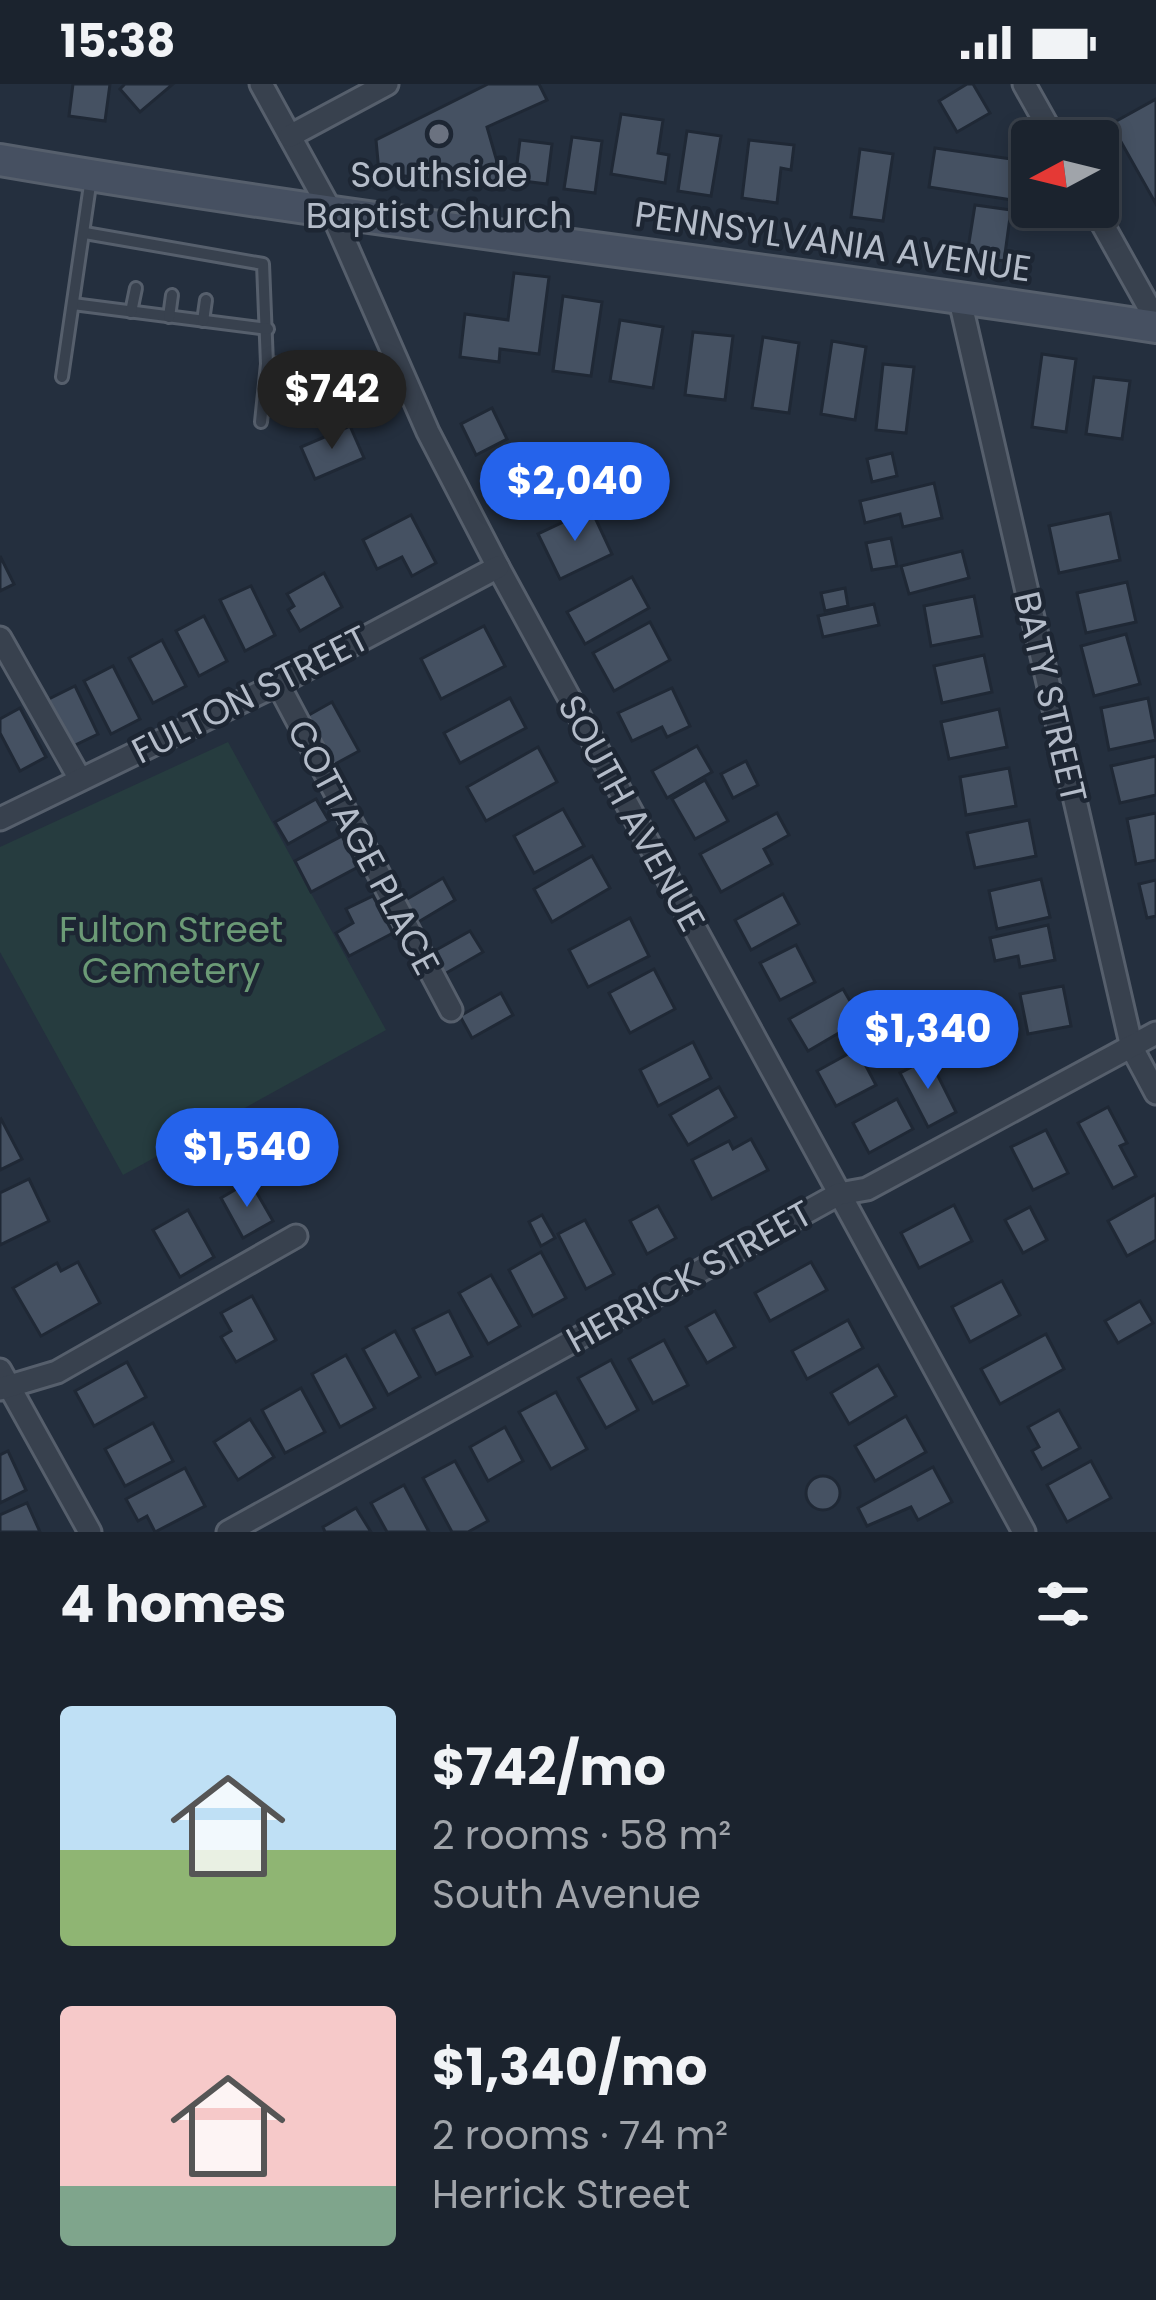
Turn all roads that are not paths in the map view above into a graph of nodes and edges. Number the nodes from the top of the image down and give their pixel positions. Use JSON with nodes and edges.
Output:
{"nodes":[{"id":1,"x":261,"y":84,"type":"edge"},
{"id":2,"x":387,"y":84,"type":"edge"},
{"id":3,"x":1024,"y":84,"type":"edge"},
{"id":4,"x":1044,"y":120,"type":"edge"},
{"id":5,"x":290,"y":136,"type":"junction"},
{"id":6,"x":0,"y":160,"type":"edge"},
{"id":7,"x":92,"y":175,"type":"junction"},
{"id":8,"x":332,"y":213,"type":"junction"},
{"id":9,"x":1108,"y":228,"type":"edge"},
{"id":10,"x":85,"y":233,"type":"junction"},
{"id":11,"x":144,"y":242,"type":"junction"},
{"id":12,"x":179,"y":249,"type":"junction"},
{"id":13,"x":214,"y":255,"type":"junction"},
{"id":14,"x":141,"y":260,"type":"dead end"},
{"id":15,"x":176,"y":266,"type":"dead end"},
{"id":16,"x":211,"y":272,"type":"dead end"},
{"id":17,"x":1148,"y":285,"type":"edge"},
{"id":18,"x":136,"y":288,"type":"dead end"},
{"id":19,"x":172,"y":295,"type":"dead end"},
{"id":20,"x":959,"y":296,"type":"junction"},
{"id":21,"x":206,"y":300,"type":"dead end"},
{"id":22,"x":73,"y":304,"type":"junction"},
{"id":23,"x":131,"y":312,"type":"junction"},
{"id":24,"x":169,"y":317,"type":"junction"},
{"id":25,"x":203,"y":321,"type":"junction"},
{"id":26,"x":1156,"y":323,"type":"edge"},
{"id":27,"x":268,"y":329,"type":"junction"},
{"id":28,"x":396,"y":360,"type":"junction"},
{"id":29,"x":267,"y":364,"type":"junction"},
{"id":30,"x":62,"y":377,"type":"dead end"},
{"id":31,"x":260,"y":422,"type":"dead end"},
{"id":32,"x":498,"y":567,"type":"junction"},
{"id":33,"x":0,"y":638,"type":"edge"},
{"id":34,"x":278,"y":684,"type":"junction"},
{"id":35,"x":80,"y":778,"type":"junction"},
{"id":36,"x":0,"y":818,"type":"edge"},
{"id":37,"x":451,"y":1010,"type":"dead end"},
{"id":38,"x":1156,"y":1034,"type":"edge"},
{"id":39,"x":1132,"y":1048,"type":"junction"},
{"id":40,"x":1156,"y":1093,"type":"edge"},
{"id":41,"x":839,"y":1193,"type":"junction"},
{"id":42,"x":296,"y":1236,"type":"dead end"},
{"id":43,"x":3,"y":1382,"type":"edge"},
{"id":44,"x":1014,"y":1528,"type":"edge"},
{"id":45,"x":90,"y":1532,"type":"edge"},
{"id":46,"x":228,"y":1532,"type":"edge"}],
"edges":[{"from":1,"to":5,"type":"street","name":"SOUTH AVENUE"},
{"from":2,"to":5,"type":"street"},
{"from":3,"to":4,"type":"street"},
{"from":5,"to":8,"type":"street","name":"SOUTH AVENUE"},
{"from":6,"to":7,"type":"main road","name":"PENNSYLVANIA AVENUE"},
{"from":7,"to":8,"type":"main road","name":"PENNSYLVANIA AVENUE"},
{"from":7,"to":10,"type":"lane"},
{"from":8,"to":20,"type":"main road","name":"PENNSYLVANIA AVENUE"},
{"from":8,"to":28,"type":"street","name":"SOUTH AVENUE"},
{"from":9,"to":17,"type":"street"},
{"from":10,"to":11,"type":"lane"},
{"from":10,"to":22,"type":"lane"},
{"from":11,"to":12,"type":"lane"},
{"from":11,"to":14,"type":"lane"},
{"from":12,"to":13,"type":"lane"},
{"from":12,"to":15,"type":"lane"},
{"from":13,"to":16,"type":"lane"},
{"from":13,"to":27,"type":"lane"},
{"from":17,"to":26,"type":"street"},
{"from":18,"to":23,"type":"lane"},
{"from":19,"to":24,"type":"lane"},
{"from":20,"to":26,"type":"main road","name":"PENNSYLVANIA AVENUE"},
{"from":20,"to":39,"type":"street","name":"BATY STREET"},
{"from":21,"to":25,"type":"lane"},
{"from":22,"to":23,"type":"lane"},
{"from":22,"to":30,"type":"lane"},
{"from":23,"to":24,"type":"lane"},
{"from":24,"to":25,"type":"lane"},
{"from":25,"to":27,"type":"lane"},
{"from":27,"to":29,"type":"lane"},
{"from":28,"to":29,"type":"lane"},
{"from":28,"to":32,"type":"street","name":"SOUTH AVENUE"},
{"from":29,"to":31,"type":"lane"},
{"from":32,"to":34,"type":"street","name":"FULTON STREET"},
{"from":32,"to":41,"type":"street","name":"SOUTH AVENUE"},
{"from":33,"to":35,"type":"street"},
{"from":34,"to":35,"type":"street","name":"FULTON STREET"},
{"from":34,"to":37,"type":"street","name":"COTTAGE PLACE"},
{"from":35,"to":36,"type":"street","name":"FULTON STREET"},
{"from":38,"to":39,"type":"street","name":"HERRICK STREET"},
{"from":39,"to":40,"type":"street","name":"BATY STREET"},
{"from":39,"to":41,"type":"street","name":"HERRICK STREET"},
{"from":41,"to":44,"type":"street","name":"SOUTH AVENUE"},
{"from":41,"to":46,"type":"street","name":"HERRICK STREET"},
{"from":42,"to":43,"type":"street"},
{"from":43,"to":45,"type":"street"}]}
